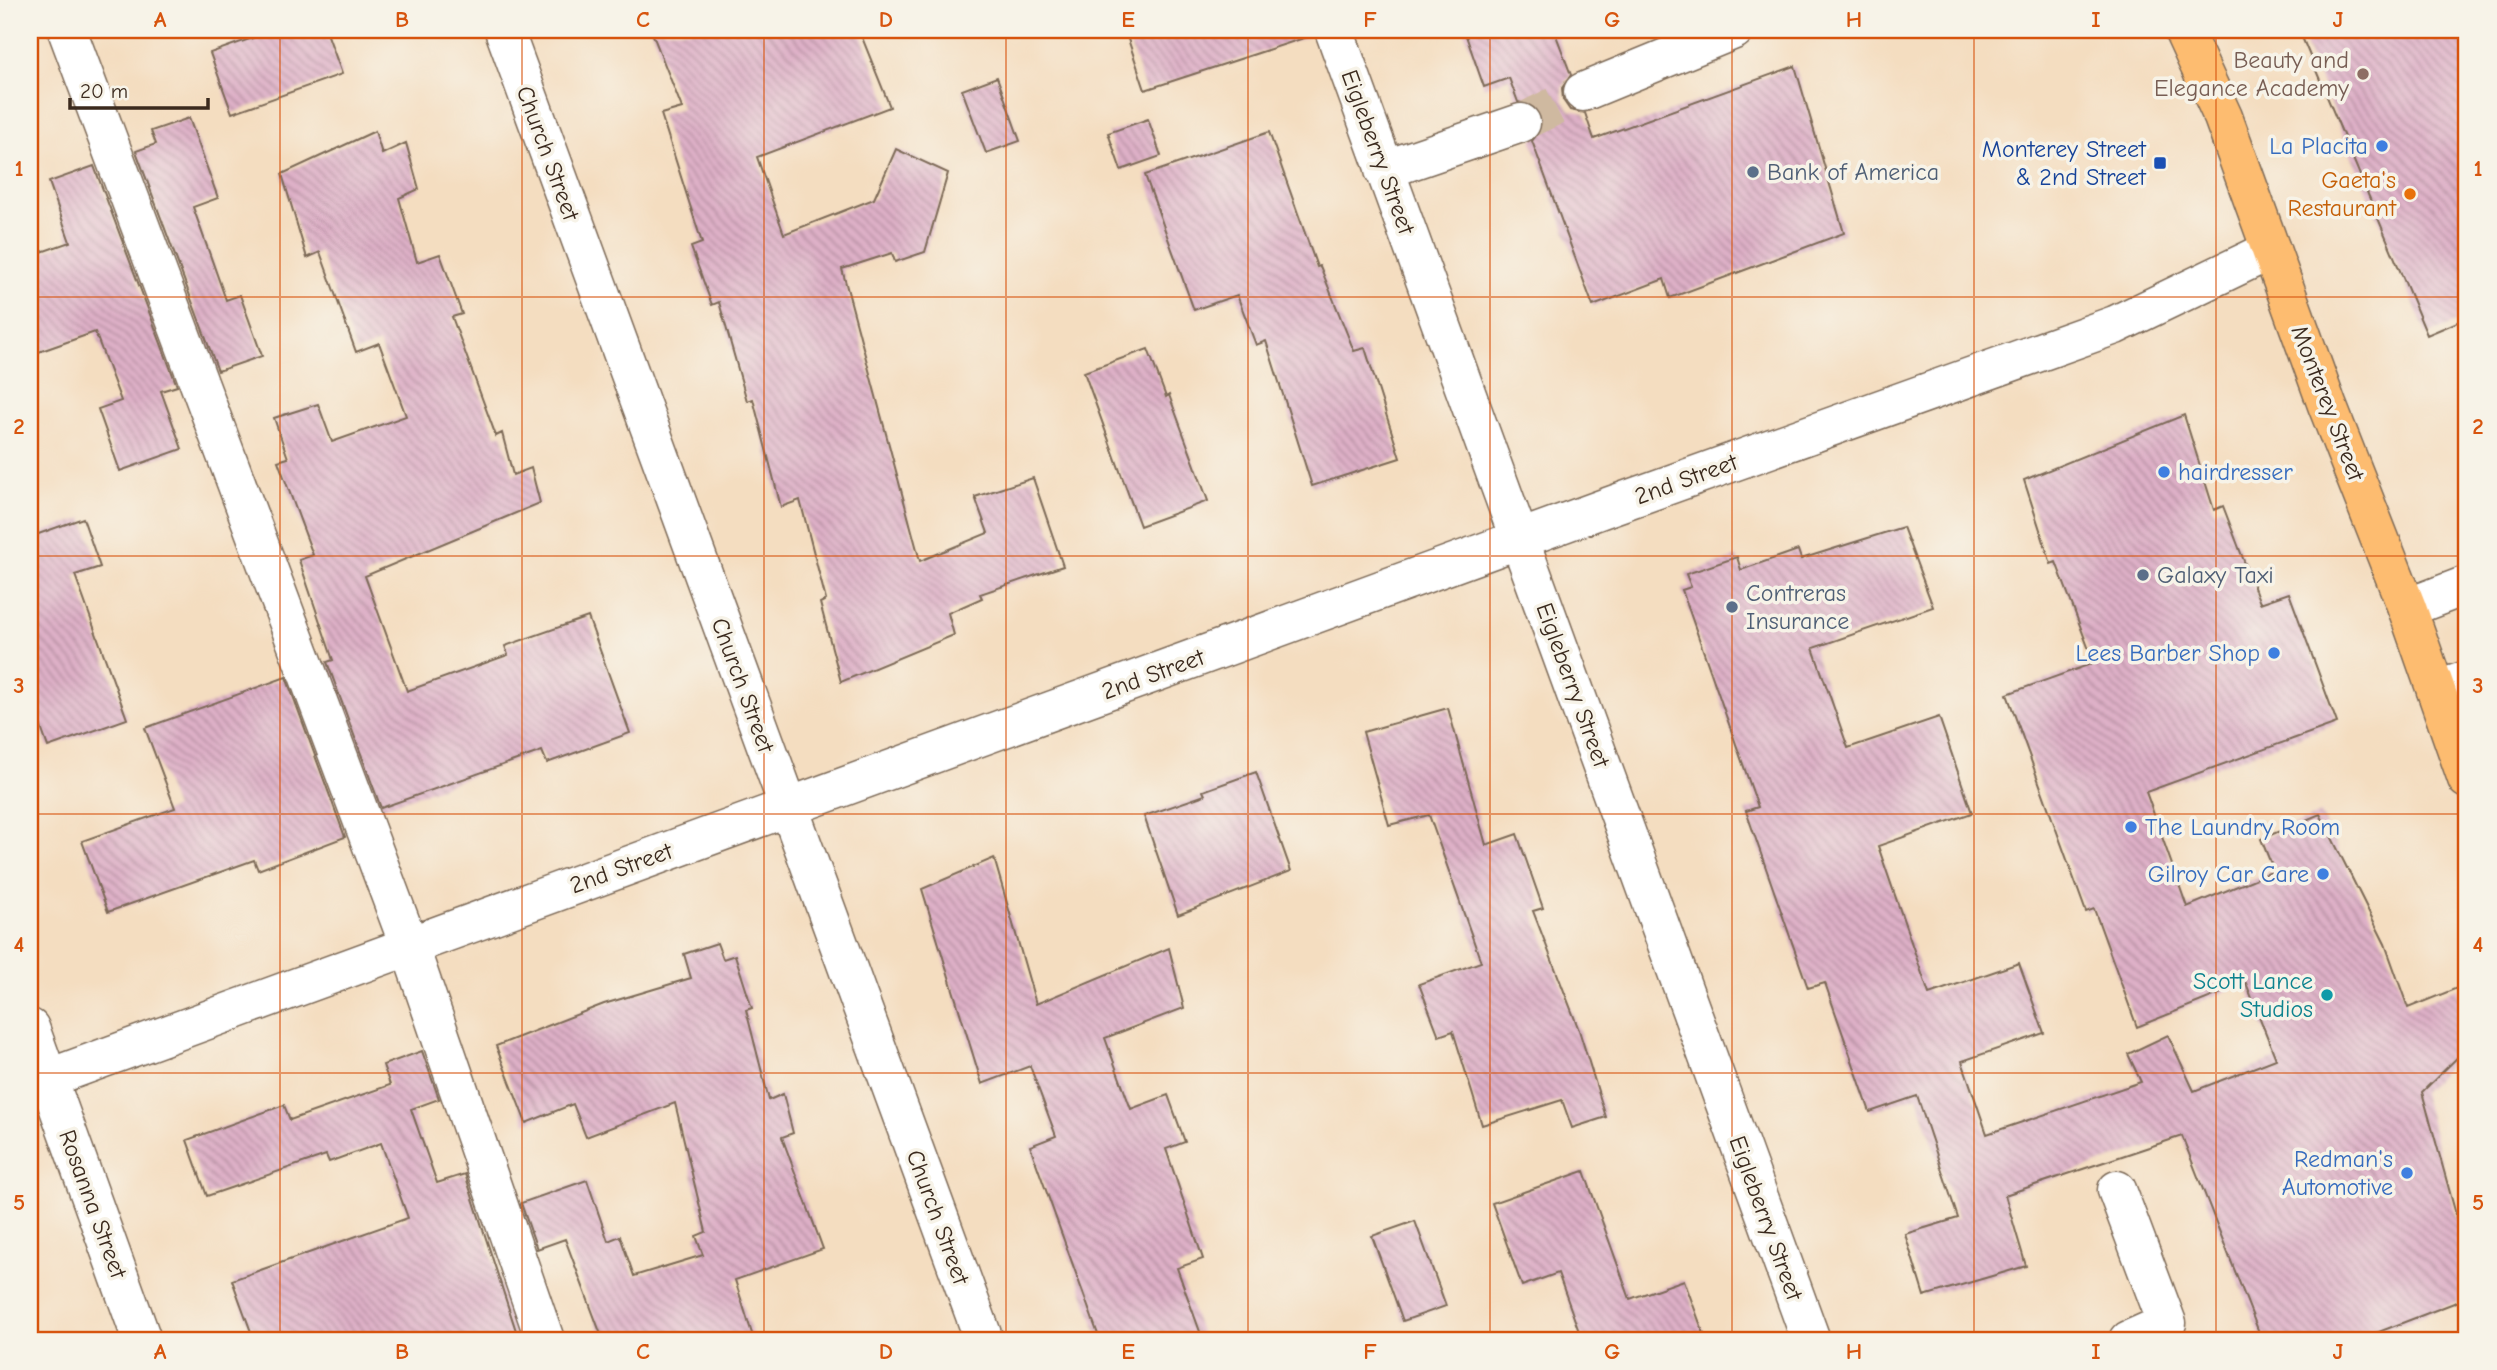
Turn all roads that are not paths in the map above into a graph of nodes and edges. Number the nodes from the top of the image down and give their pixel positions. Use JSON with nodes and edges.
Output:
{"nodes":[{"id":1,"x":67,"y":30,"type":"edge"},
{"id":2,"x":504,"y":30,"type":"edge"},
{"id":3,"x":1334,"y":30,"type":"edge"},
{"id":4,"x":1734,"y":30,"type":"edge"},
{"id":5,"x":2183,"y":30,"type":"edge"},
{"id":6,"x":1583,"y":92,"type":"tunnel mouth"},
{"id":7,"x":1521,"y":123,"type":"tunnel mouth"},
{"id":8,"x":1384,"y":170,"type":"junction"},
{"id":9,"x":2271,"y":250,"type":"junction"},
{"id":10,"x":1521,"y":540,"type":"junction"},
{"id":11,"x":2467,"y":585,"type":"edge"},
{"id":12,"x":2407,"y":608,"type":"junction"},
{"id":13,"x":2452,"y":685,"type":"edge"},
{"id":14,"x":2467,"y":779,"type":"edge"},
{"id":15,"x":788,"y":807,"type":"junction"},
{"id":16,"x":409,"y":945,"type":"junction"},
{"id":17,"x":30,"y":1028,"type":"edge"},
{"id":18,"x":39,"y":1081,"type":"edge"},
{"id":19,"x":2117,"y":1190,"type":"dead end"},
{"id":20,"x":142,"y":1340,"type":"edge"},
{"id":21,"x":545,"y":1340,"type":"edge"},
{"id":22,"x":984,"y":1340,"type":"edge"},
{"id":23,"x":1811,"y":1340,"type":"edge"},
{"id":24,"x":2129,"y":1340,"type":"edge"}],
"edges":[{"from":1,"to":16,"type":"street"},
{"from":2,"to":15,"type":"street","name":"Church Street"},
{"from":3,"to":8,"type":"street","name":"Eigleberry Street"},
{"from":4,"to":6,"type":"street"},
{"from":5,"to":9,"type":"main road","name":"Monterey Street"},
{"from":7,"to":8,"type":"street"},
{"from":8,"to":10,"type":"street","name":"Eigleberry Street"},
{"from":9,"to":10,"type":"street","name":"2nd Street"},
{"from":9,"to":12,"type":"main road","name":"Monterey Street"},
{"from":10,"to":15,"type":"street","name":"2nd Street"},
{"from":10,"to":23,"type":"street","name":"Eigleberry Street"},
{"from":11,"to":12,"type":"street"},
{"from":12,"to":13,"type":"main road","name":"Monterey Street"},
{"from":13,"to":14,"type":"main road","name":"Monterey Street"},
{"from":15,"to":16,"type":"street","name":"2nd Street"},
{"from":15,"to":22,"type":"street","name":"Church Street"},
{"from":16,"to":18,"type":"street","name":"2nd Street"},
{"from":16,"to":21,"type":"street"},
{"from":17,"to":18,"type":"street","name":"Rosanna Street"},
{"from":18,"to":20,"type":"street","name":"Rosanna Street"},
{"from":19,"to":24,"type":"street"}]}
